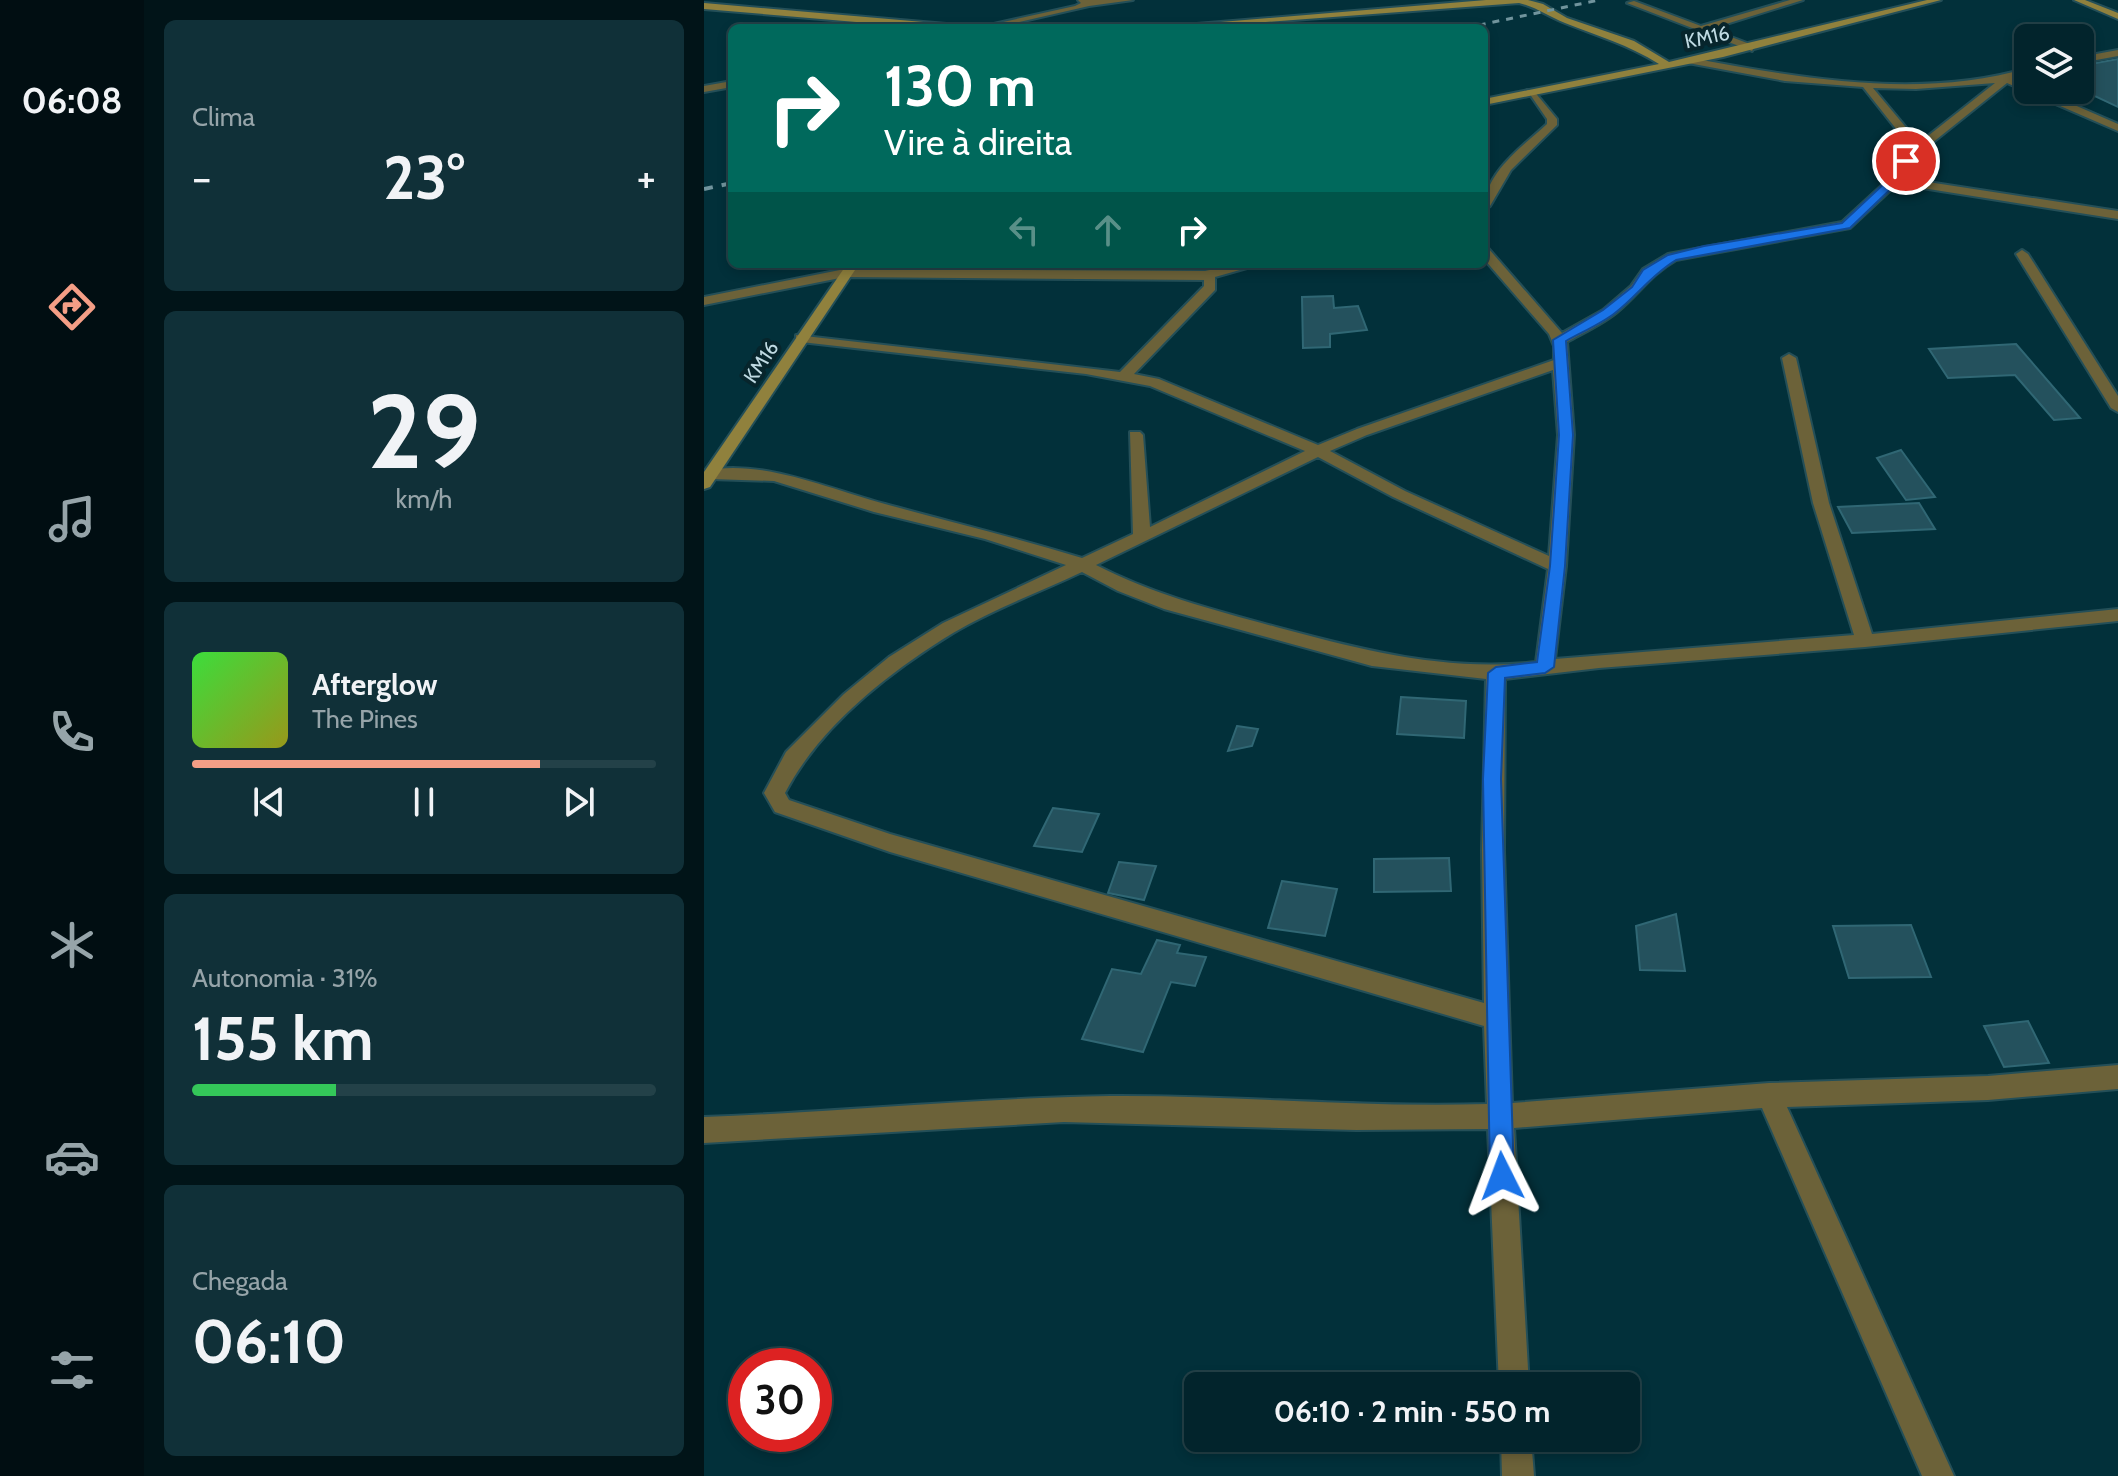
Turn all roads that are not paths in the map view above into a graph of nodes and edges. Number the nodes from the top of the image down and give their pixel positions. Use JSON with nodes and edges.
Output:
{"nodes":[{"id":1,"x":1078,"y":0,"type":"edge"},
{"id":2,"x":1129,"y":0,"type":"edge"},
{"id":3,"x":1519,"y":0,"type":"edge"},
{"id":4,"x":1799,"y":0,"type":"edge"},
{"id":5,"x":1937,"y":0,"type":"edge"},
{"id":6,"x":2078,"y":0,"type":"edge"},
{"id":7,"x":1093,"y":2,"type":"edge"},
{"id":8,"x":1631,"y":3,"type":"dead end"},
{"id":9,"x":704,"y":6,"type":"edge"},
{"id":10,"x":2118,"y":16,"type":"edge"},
{"id":11,"x":912,"y":24,"type":"edge"},
{"id":12,"x":997,"y":24,"type":"edge"},
{"id":13,"x":1204,"y":24,"type":"edge"},
{"id":14,"x":1701,"y":29,"type":"junction"},
{"id":15,"x":1752,"y":48,"type":"junction"},
{"id":16,"x":2118,"y":53,"type":"edge"},
{"id":17,"x":2094,"y":57,"type":"edge"},
{"id":18,"x":1691,"y":61,"type":"junction"},
{"id":19,"x":1667,"y":65,"type":"junction"},
{"id":20,"x":2014,"y":76,"type":"edge"},
{"id":21,"x":2006,"y":79,"type":"junction"},
{"id":22,"x":2014,"y":82,"type":"edge"},
{"id":23,"x":728,"y":85,"type":"edge"},
{"id":24,"x":1866,"y":85,"type":"junction"},
{"id":25,"x":704,"y":89,"type":"edge"},
{"id":26,"x":1530,"y":92,"type":"junction"},
{"id":27,"x":1488,"y":101,"type":"edge"},
{"id":28,"x":2064,"y":104,"type":"edge"},
{"id":29,"x":2118,"y":128,"type":"edge"},
{"id":30,"x":1918,"y":149,"type":"junction"},
{"id":31,"x":1894,"y":180,"type":"junction"},
{"id":32,"x":1488,"y":199,"type":"edge"},
{"id":33,"x":2118,"y":215,"type":"edge"},
{"id":34,"x":2022,"y":254,"type":"dead end"},
{"id":35,"x":1488,"y":256,"type":"edge"},
{"id":36,"x":1237,"y":268,"type":"edge"},
{"id":37,"x":849,"y":269,"type":"edge"},
{"id":38,"x":1205,"y":275,"type":"junction"},
{"id":39,"x":704,"y":301,"type":"edge"},
{"id":40,"x":801,"y":338,"type":"junction"},
{"id":41,"x":1560,"y":340,"type":"junction"},
{"id":42,"x":1789,"y":358,"type":"dead end"},
{"id":43,"x":1560,"y":363,"type":"junction"},
{"id":44,"x":1124,"y":376,"type":"junction"},
{"id":45,"x":2118,"y":408,"type":"edge"},
{"id":46,"x":1135,"y":435,"type":"dead end"},
{"id":47,"x":1318,"y":451,"type":"junction"},
{"id":48,"x":707,"y":479,"type":"edge"},
{"id":49,"x":1142,"y":536,"type":"junction"},
{"id":50,"x":1081,"y":564,"type":"junction"},
{"id":51,"x":1557,"y":566,"type":"junction"},
{"id":52,"x":2118,"y":615,"type":"edge"},
{"id":53,"x":1865,"y":641,"type":"junction"},
{"id":54,"x":1545,"y":667,"type":"junction"},
{"id":55,"x":1496,"y":673,"type":"junction"},
{"id":56,"x":1497,"y":1018,"type":"junction"},
{"id":57,"x":2118,"y":1077,"type":"edge"},
{"id":58,"x":1769,"y":1095,"type":"junction"},
{"id":59,"x":1499,"y":1116,"type":"junction"},
{"id":60,"x":704,"y":1130,"type":"edge"},
{"id":61,"x":1513,"y":1372,"type":"edge"},
{"id":62,"x":1517,"y":1452,"type":"edge"},
{"id":63,"x":1518,"y":1476,"type":"edge"},
{"id":64,"x":1938,"y":1476,"type":"edge"}],
"edges":[{"from":1,"to":7,"type":"street"},
{"from":2,"to":7,"type":"street"},
{"from":3,"to":13,"type":"street"},
{"from":3,"to":19,"type":"street"},
{"from":4,"to":14,"type":"street"},
{"from":5,"to":15,"type":"street","name":"KM16"},
{"from":6,"to":10,"type":"street"},
{"from":7,"to":12,"type":"street"},
{"from":8,"to":14,"type":"street"},
{"from":9,"to":11,"type":"street"},
{"from":14,"to":15,"type":"street"},
{"from":15,"to":18,"type":"street","name":"KM16"},
{"from":16,"to":17,"type":"street"},
{"from":18,"to":19,"type":"street","name":"KM16"},
{"from":18,"to":24,"type":"street"},
{"from":19,"to":26,"type":"street","name":"KM16"},
{"from":20,"to":21,"type":"street"},
{"from":21,"to":22,"type":"street"},
{"from":21,"to":24,"type":"street"},
{"from":21,"to":30,"type":"street"},
{"from":23,"to":25,"type":"street"},
{"from":24,"to":30,"type":"street"},
{"from":26,"to":27,"type":"street","name":"KM16"},
{"from":26,"to":32,"type":"street"},
{"from":28,"to":29,"type":"street"},
{"from":30,"to":31,"type":"street"},
{"from":31,"to":33,"type":"street"},
{"from":31,"to":41,"type":"street"},
{"from":34,"to":45,"type":"street"},
{"from":35,"to":41,"type":"street"},
{"from":36,"to":38,"type":"street"},
{"from":37,"to":38,"type":"street"},
{"from":37,"to":39,"type":"street"},
{"from":37,"to":40,"type":"street","name":"KM16"},
{"from":38,"to":44,"type":"street"},
{"from":40,"to":44,"type":"street"},
{"from":40,"to":48,"type":"street","name":"KM16"},
{"from":41,"to":43,"type":"street"},
{"from":42,"to":53,"type":"street"},
{"from":43,"to":47,"type":"street"},
{"from":43,"to":51,"type":"street"},
{"from":44,"to":47,"type":"street"},
{"from":46,"to":49,"type":"street"},
{"from":47,"to":49,"type":"street"},
{"from":47,"to":51,"type":"street"},
{"from":48,"to":50,"type":"street"},
{"from":49,"to":50,"type":"street"},
{"from":50,"to":55,"type":"street"},
{"from":50,"to":56,"type":"street"},
{"from":51,"to":54,"type":"street"},
{"from":52,"to":53,"type":"street"},
{"from":53,"to":54,"type":"street"},
{"from":54,"to":55,"type":"street"},
{"from":55,"to":56,"type":"street"},
{"from":56,"to":59,"type":"street"},
{"from":57,"to":58,"type":"street"},
{"from":58,"to":59,"type":"street"},
{"from":58,"to":64,"type":"street"},
{"from":59,"to":60,"type":"street"},
{"from":59,"to":61,"type":"street"},
{"from":62,"to":63,"type":"street"}]}
